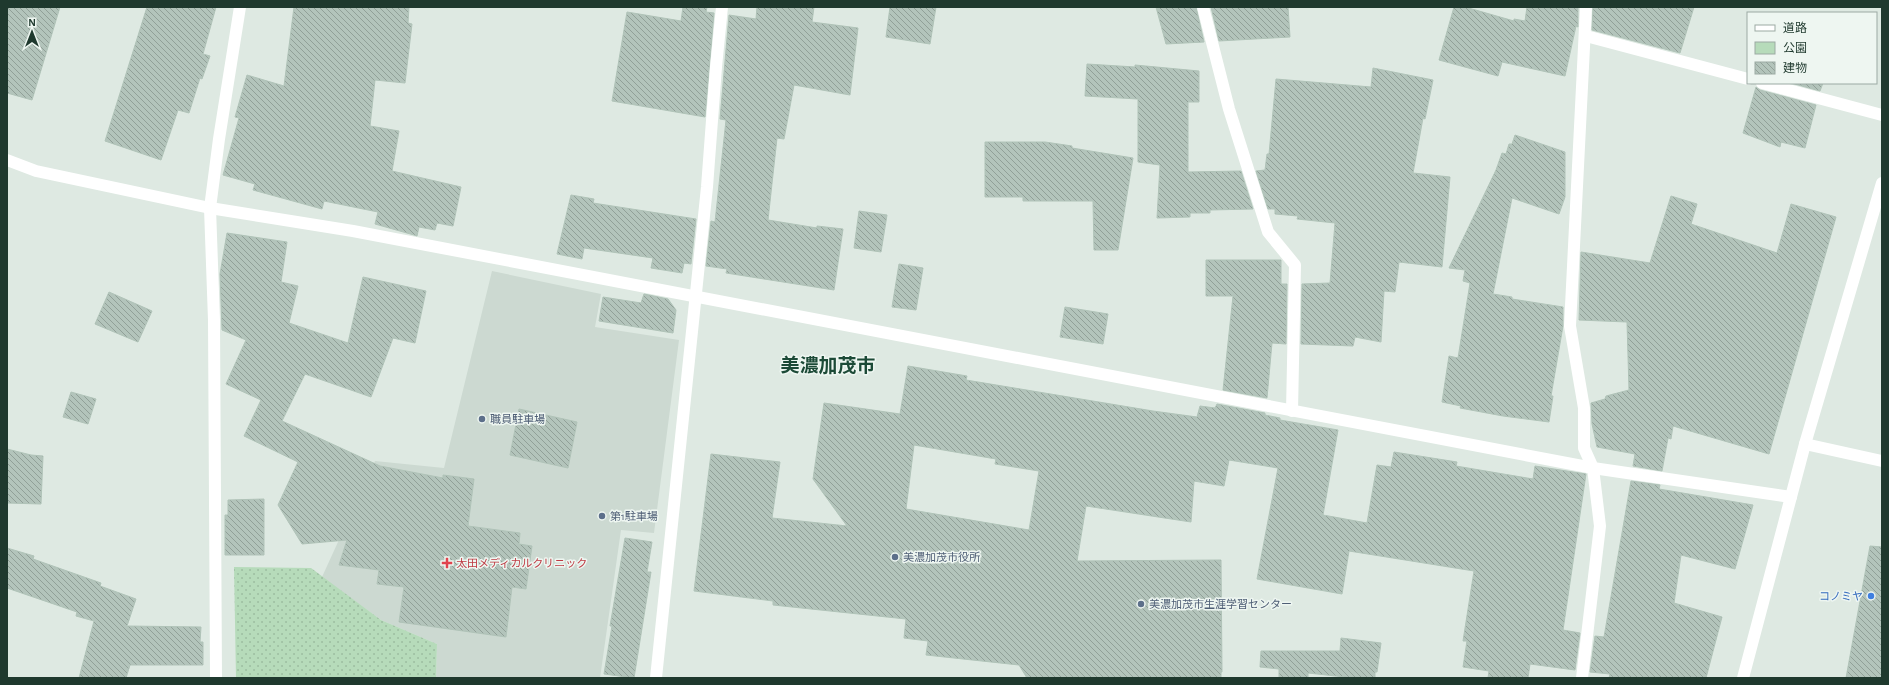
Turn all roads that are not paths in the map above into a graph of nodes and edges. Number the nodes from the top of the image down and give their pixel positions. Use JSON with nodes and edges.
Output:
{"nodes":[{"id":1,"x":240,"y":7,"type":"edge"},
{"id":2,"x":722,"y":7,"type":"edge"},
{"id":3,"x":1203,"y":7,"type":"edge"},
{"id":4,"x":1586,"y":7,"type":"edge"},
{"id":5,"x":1586,"y":36,"type":"junction"},
{"id":6,"x":1747,"y":79,"type":"edge"},
{"id":7,"x":1766,"y":84,"type":"edge"},
{"id":8,"x":1882,"y":115,"type":"edge"},
{"id":9,"x":7,"y":160,"type":"edge"},
{"id":10,"x":1882,"y":183,"type":"edge"},
{"id":11,"x":210,"y":208,"type":"junction"},
{"id":12,"x":696,"y":298,"type":"junction"},
{"id":13,"x":1292,"y":412,"type":"junction"},
{"id":14,"x":1805,"y":444,"type":"junction"},
{"id":15,"x":1882,"y":461,"type":"edge"},
{"id":16,"x":1593,"y":468,"type":"junction"},
{"id":17,"x":1791,"y":497,"type":"junction"},
{"id":18,"x":216,"y":678,"type":"edge"},
{"id":19,"x":656,"y":678,"type":"edge"},
{"id":20,"x":1582,"y":678,"type":"edge"},
{"id":21,"x":1743,"y":678,"type":"edge"}],
"edges":[{"from":1,"to":11,"type":"street"},
{"from":2,"to":12,"type":"street"},
{"from":3,"to":13,"type":"street"},
{"from":4,"to":5,"type":"street"},
{"from":5,"to":6,"type":"street"},
{"from":5,"to":16,"type":"street"},
{"from":7,"to":8,"type":"street"},
{"from":9,"to":11,"type":"street"},
{"from":10,"to":14,"type":"street"},
{"from":11,"to":12,"type":"street"},
{"from":11,"to":18,"type":"street"},
{"from":12,"to":13,"type":"street"},
{"from":12,"to":19,"type":"street"},
{"from":13,"to":16,"type":"street"},
{"from":14,"to":15,"type":"street"},
{"from":14,"to":17,"type":"street"},
{"from":16,"to":17,"type":"street"},
{"from":16,"to":20,"type":"street"},
{"from":17,"to":21,"type":"street"}]}
